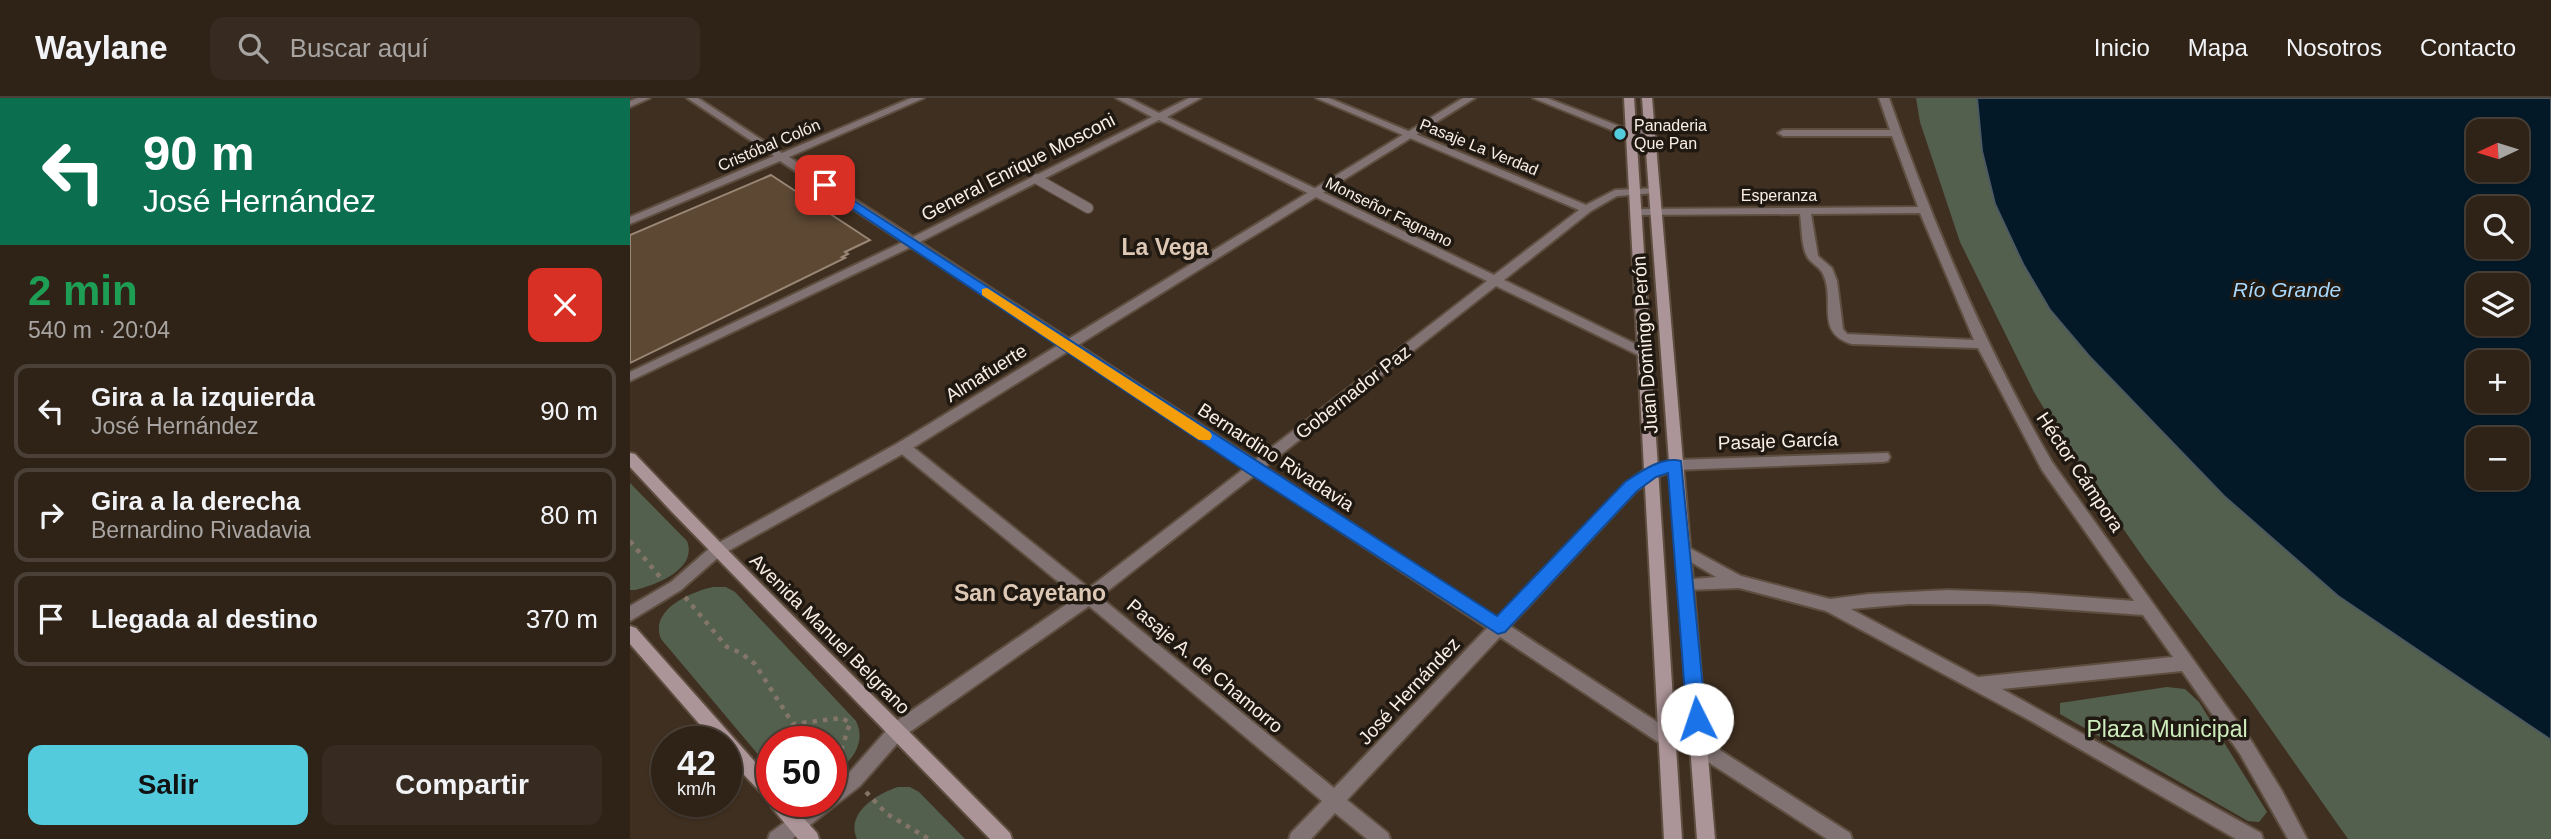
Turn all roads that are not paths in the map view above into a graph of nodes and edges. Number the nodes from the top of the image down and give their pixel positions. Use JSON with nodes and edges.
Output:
{"nodes":[{"id":1,"x":645,"y":98,"type":"edge"},
{"id":2,"x":692,"y":98,"type":"edge"},
{"id":3,"x":919,"y":98,"type":"edge"},
{"id":4,"x":1121,"y":98,"type":"edge"},
{"id":5,"x":1196,"y":98,"type":"edge"},
{"id":6,"x":1321,"y":98,"type":"edge"},
{"id":7,"x":1470,"y":98,"type":"edge"},
{"id":8,"x":1538,"y":98,"type":"edge"},
{"id":9,"x":1629,"y":98,"type":"edge"},
{"id":10,"x":1647,"y":98,"type":"edge"},
{"id":11,"x":1884,"y":98,"type":"edge"},
{"id":12,"x":630,"y":104,"type":"edge"},
{"id":13,"x":1159,"y":117,"type":"junction"},
{"id":14,"x":1631,"y":132,"type":"junction"},
{"id":15,"x":1649,"y":132,"type":"junction"},
{"id":16,"x":1783,"y":133,"type":"dead end"},
{"id":17,"x":1896,"y":133,"type":"junction"},
{"id":18,"x":1409,"y":136,"type":"junction"},
{"id":19,"x":782,"y":156,"type":"junction"},
{"id":20,"x":1037,"y":179,"type":"junction"},
{"id":21,"x":1654,"y":190,"type":"junction"},
{"id":22,"x":1635,"y":191,"type":"junction"},
{"id":23,"x":1314,"y":193,"type":"junction"},
{"id":24,"x":1088,"y":208,"type":"dead end"},
{"id":25,"x":1587,"y":209,"type":"junction"},
{"id":26,"x":1923,"y":210,"type":"junction"},
{"id":27,"x":1656,"y":211,"type":"junction"},
{"id":28,"x":1805,"y":211,"type":"junction"},
{"id":29,"x":1636,"y":212,"type":"junction"},
{"id":30,"x":630,"y":221,"type":"edge"},
{"id":31,"x":912,"y":242,"type":"junction"},
{"id":32,"x":1496,"y":281,"type":"junction"},
{"id":33,"x":1982,"y":344,"type":"junction"},
{"id":34,"x":1068,"y":345,"type":"junction"},
{"id":35,"x":1644,"y":353,"type":"junction"},
{"id":36,"x":630,"y":377,"type":"edge"},
{"id":37,"x":903,"y":447,"type":"junction"},
{"id":38,"x":1883,"y":457,"type":"dead end"},
{"id":39,"x":630,"y":458,"type":"edge"},
{"id":40,"x":1675,"y":465,"type":"junction"},
{"id":41,"x":1254,"y":469,"type":"junction"},
{"id":42,"x":1651,"y":473,"type":"junction"},
{"id":43,"x":716,"y":551,"type":"junction"},
{"id":44,"x":1684,"y":551,"type":"junction"},
{"id":45,"x":1739,"y":582,"type":"junction"},
{"id":46,"x":1687,"y":584,"type":"junction"},
{"id":47,"x":1089,"y":597,"type":"junction"},
{"id":48,"x":1830,"y":606,"type":"junction"},
{"id":49,"x":2147,"y":609,"type":"junction"},
{"id":50,"x":630,"y":614,"type":"edge"},
{"id":51,"x":1498,"y":626,"type":"junction"},
{"id":52,"x":630,"y":633,"type":"edge"},
{"id":53,"x":2188,"y":663,"type":"junction"},
{"id":54,"x":1977,"y":685,"type":"junction"},
{"id":55,"x":712,"y":726,"type":"edge"},
{"id":56,"x":898,"y":730,"type":"junction"},
{"id":57,"x":1667,"y":737,"type":"junction"},
{"id":58,"x":1698,"y":746,"type":"junction"},
{"id":59,"x":742,"y":760,"type":"edge"},
{"id":60,"x":756,"y":776,"type":"edge"},
{"id":61,"x":847,"y":784,"type":"edge"},
{"id":62,"x":1334,"y":802,"type":"junction"},
{"id":63,"x":792,"y":817,"type":"edge"},
{"id":64,"x":805,"y":817,"type":"edge"},
{"id":65,"x":797,"y":823,"type":"junction"},
{"id":66,"x":2299,"y":838,"type":"edge"},
{"id":67,"x":777,"y":839,"type":"edge"},
{"id":68,"x":810,"y":839,"type":"edge"},
{"id":69,"x":1003,"y":839,"type":"edge"},
{"id":70,"x":1298,"y":839,"type":"edge"},
{"id":71,"x":1381,"y":839,"type":"edge"},
{"id":72,"x":1673,"y":839,"type":"edge"},
{"id":73,"x":1706,"y":839,"type":"edge"},
{"id":74,"x":1843,"y":839,"type":"edge"},
{"id":75,"x":2254,"y":839,"type":"edge"}],
"edges":[{"from":1,"to":12,"type":"street"},
{"from":2,"to":19,"type":"street","name":"Bernardino Rivadavia"},
{"from":3,"to":19,"type":"street","name":"Cristóbal Colón"},
{"from":4,"to":13,"type":"street","name":"Monseñor Fagnano"},
{"from":5,"to":13,"type":"street","name":"General Enrique Mosconi"},
{"from":6,"to":18,"type":"street","name":"Pasaje La Verdad"},
{"from":7,"to":18,"type":"street","name":"Almafuerte"},
{"from":8,"to":14,"type":"street"},
{"from":9,"to":14,"type":"main road","name":"Juan Domingo Perón"},
{"from":10,"to":15,"type":"main road","name":"Juan Domingo Perón"},
{"from":11,"to":17,"type":"street","name":"Héctor Cámpora"},
{"from":13,"to":20,"type":"street","name":"General Enrique Mosconi"},
{"from":13,"to":23,"type":"street","name":"Monseñor Fagnano"},
{"from":14,"to":15,"type":"street"},
{"from":14,"to":22,"type":"main road","name":"Juan Domingo Perón"},
{"from":15,"to":21,"type":"main road","name":"Juan Domingo Perón"},
{"from":16,"to":17,"type":"street"},
{"from":17,"to":26,"type":"street","name":"Héctor Cámpora"},
{"from":18,"to":23,"type":"street","name":"Almafuerte"},
{"from":18,"to":25,"type":"street","name":"Pasaje La Verdad"},
{"from":19,"to":30,"type":"street","name":"Cristóbal Colón"},
{"from":19,"to":31,"type":"street","name":"Bernardino Rivadavia"},
{"from":20,"to":24,"type":"lane"},
{"from":20,"to":31,"type":"street","name":"General Enrique Mosconi"},
{"from":21,"to":22,"type":"street","name":"Gobernador Paz"},
{"from":21,"to":27,"type":"main road","name":"Juan Domingo Perón"},
{"from":22,"to":25,"type":"street","name":"Gobernador Paz"},
{"from":22,"to":29,"type":"main road","name":"Juan Domingo Perón"},
{"from":23,"to":32,"type":"street","name":"Monseñor Fagnano"},
{"from":23,"to":34,"type":"street","name":"Almafuerte"},
{"from":25,"to":32,"type":"street","name":"Gobernador Paz"},
{"from":26,"to":28,"type":"street","name":"Esperanza"},
{"from":26,"to":33,"type":"street","name":"Héctor Cámpora"},
{"from":27,"to":28,"type":"street","name":"Esperanza"},
{"from":27,"to":29,"type":"street","name":"Esperanza"},
{"from":27,"to":40,"type":"main road","name":"Juan Domingo Perón"},
{"from":28,"to":33,"type":"street"},
{"from":29,"to":35,"type":"main road","name":"Juan Domingo Perón"},
{"from":31,"to":34,"type":"street","name":"Bernardino Rivadavia"},
{"from":31,"to":36,"type":"street","name":"General Enrique Mosconi"},
{"from":32,"to":35,"type":"street","name":"Monseñor Fagnano"},
{"from":32,"to":41,"type":"street","name":"Gobernador Paz"},
{"from":33,"to":49,"type":"street","name":"Héctor Cámpora"},
{"from":34,"to":37,"type":"street","name":"Almafuerte"},
{"from":34,"to":41,"type":"street","name":"Bernardino Rivadavia"},
{"from":35,"to":42,"type":"main road","name":"Juan Domingo Perón"},
{"from":37,"to":43,"type":"street","name":"Almafuerte"},
{"from":37,"to":47,"type":"street","name":"Pasaje A. de Chamorro"},
{"from":38,"to":40,"type":"street","name":"Pasaje García"},
{"from":39,"to":43,"type":"main road","name":"Avenida Manuel Belgrano"},
{"from":40,"to":42,"type":"street","name":"José Hernández"},
{"from":40,"to":44,"type":"main road","name":"Juan Domingo Perón"},
{"from":41,"to":47,"type":"street","name":"Gobernador Paz"},
{"from":41,"to":51,"type":"street","name":"Bernardino Rivadavia"},
{"from":42,"to":51,"type":"street","name":"José Hernández"},
{"from":42,"to":57,"type":"main road","name":"Juan Domingo Perón"},
{"from":43,"to":50,"type":"street","name":"Almafuerte"},
{"from":43,"to":56,"type":"main road","name":"Avenida Manuel Belgrano"},
{"from":44,"to":45,"type":"street"},
{"from":44,"to":46,"type":"main road","name":"Juan Domingo Perón"},
{"from":45,"to":46,"type":"street"},
{"from":45,"to":48,"type":"street"},
{"from":46,"to":58,"type":"main road","name":"Juan Domingo Perón"},
{"from":47,"to":56,"type":"street","name":"Gobernador Paz"},
{"from":47,"to":62,"type":"street","name":"Pasaje A. de Chamorro"},
{"from":48,"to":49,"type":"street"},
{"from":48,"to":54,"type":"street"},
{"from":49,"to":53,"type":"street","name":"Héctor Cámpora"},
{"from":51,"to":57,"type":"street","name":"Bernardino Rivadavia"},
{"from":51,"to":62,"type":"street","name":"José Hernández"},
{"from":52,"to":55,"type":"main road"},
{"from":53,"to":54,"type":"street"},
{"from":53,"to":66,"type":"street","name":"Héctor Cámpora"},
{"from":54,"to":75,"type":"street"},
{"from":56,"to":61,"type":"street","name":"Gobernador Paz"},
{"from":56,"to":69,"type":"main road","name":"Avenida Manuel Belgrano"},
{"from":57,"to":58,"type":"street","name":"Bernardino Rivadavia"},
{"from":57,"to":72,"type":"main road","name":"Juan Domingo Perón"},
{"from":58,"to":73,"type":"main road","name":"Juan Domingo Perón"},
{"from":58,"to":74,"type":"street","name":"Bernardino Rivadavia"},
{"from":59,"to":60,"type":"main road"},
{"from":62,"to":70,"type":"street","name":"José Hernández"},
{"from":62,"to":71,"type":"street","name":"Pasaje A. de Chamorro"},
{"from":63,"to":65,"type":"main road"},
{"from":64,"to":65,"type":"street"},
{"from":65,"to":67,"type":"street"},
{"from":65,"to":68,"type":"main road"}]}
